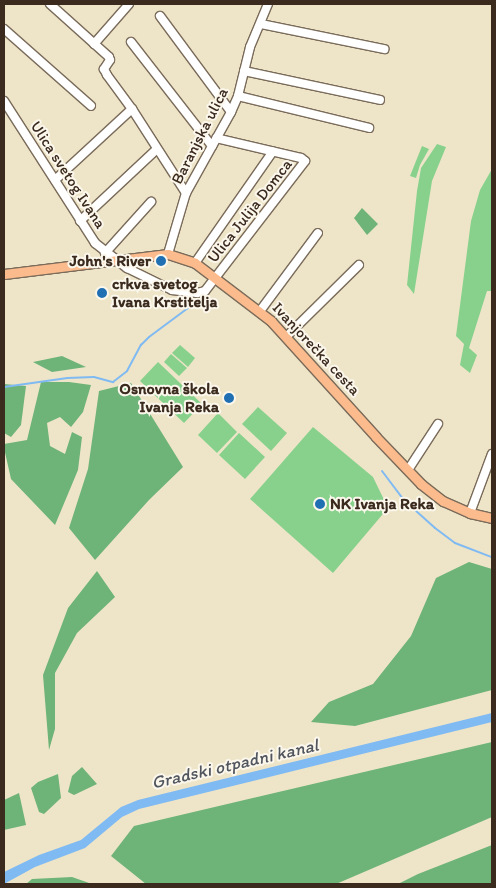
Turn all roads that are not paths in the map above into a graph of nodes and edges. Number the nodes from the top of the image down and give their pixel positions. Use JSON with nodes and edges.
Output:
{"nodes":[{"id":1,"x":50,"y":4,"type":"edge"},
{"id":2,"x":63,"y":4,"type":"edge"},
{"id":3,"x":129,"y":4,"type":"edge"},
{"id":4,"x":268,"y":4,"type":"edge"},
{"id":5,"x":57,"y":11,"type":"junction"},
{"id":6,"x":160,"y":16,"type":"dead end"},
{"id":7,"x":260,"y":24,"type":"junction"},
{"id":8,"x":4,"y":29,"type":"edge"},
{"id":9,"x":131,"y":42,"type":"dead end"},
{"id":10,"x":94,"y":44,"type":"junction"},
{"id":11,"x":384,"y":49,"type":"dead end"},
{"id":12,"x":244,"y":71,"type":"junction"},
{"id":13,"x":238,"y":96,"type":"junction"},
{"id":14,"x":380,"y":100,"type":"dead end"},
{"id":15,"x":4,"y":101,"type":"edge"},
{"id":16,"x":91,"y":106,"type":"dead end"},
{"id":17,"x":132,"y":109,"type":"junction"},
{"id":18,"x":231,"y":112,"type":"junction"},
{"id":19,"x":7,"y":115,"type":"edge"},
{"id":20,"x":369,"y":128,"type":"dead end"},
{"id":21,"x":216,"y":138,"type":"junction"},
{"id":22,"x":212,"y":146,"type":"junction"},
{"id":23,"x":158,"y":149,"type":"junction"},
{"id":24,"x":274,"y":151,"type":"junction"},
{"id":25,"x":55,"y":180,"type":"junction"},
{"id":26,"x":186,"y":193,"type":"junction"},
{"id":27,"x":151,"y":202,"type":"dead end"},
{"id":28,"x":80,"y":221,"type":"junction"},
{"id":29,"x":318,"y":233,"type":"dead end"},
{"id":30,"x":105,"y":253,"type":"junction"},
{"id":31,"x":168,"y":254,"type":"junction"},
{"id":32,"x":114,"y":260,"type":"junction"},
{"id":33,"x":195,"y":263,"type":"junction"},
{"id":34,"x":359,"y":265,"type":"dead end"},
{"id":35,"x":4,"y":274,"type":"edge"},
{"id":36,"x":215,"y":277,"type":"junction"},
{"id":37,"x":202,"y":293,"type":"joint"},
{"id":38,"x":260,"y":311,"type":"junction"},
{"id":39,"x":286,"y":336,"type":"junction"},
{"id":40,"x":438,"y":424,"type":"dead end"},
{"id":41,"x":492,"y":454,"type":"edge"},
{"id":42,"x":408,"y":470,"type":"junction"},
{"id":43,"x":470,"y":513,"type":"junction"},
{"id":44,"x":492,"y":518,"type":"edge"}],
"edges":[{"from":1,"to":5,"type":"street"},
{"from":2,"to":5,"type":"street"},
{"from":3,"to":10,"type":"street"},
{"from":4,"to":7,"type":"street","name":"Baranjska ulica"},
{"from":5,"to":10,"type":"street"},
{"from":6,"to":18,"type":"street"},
{"from":7,"to":11,"type":"street"},
{"from":7,"to":12,"type":"street","name":"Baranjska ulica"},
{"from":8,"to":16,"type":"street"},
{"from":9,"to":22,"type":"street"},
{"from":10,"to":17,"type":"street"},
{"from":12,"to":13,"type":"street","name":"Baranjska ulica"},
{"from":12,"to":14,"type":"street"},
{"from":13,"to":18,"type":"street","name":"Baranjska ulica"},
{"from":13,"to":20,"type":"street"},
{"from":15,"to":19,"type":"street","name":"Ulica svetog Ivana"},
{"from":17,"to":23,"type":"street"},
{"from":17,"to":25,"type":"street"},
{"from":18,"to":21,"type":"street","name":"Baranjska ulica"},
{"from":19,"to":25,"type":"street","name":"Ulica svetog Ivana"},
{"from":21,"to":22,"type":"street","name":"Baranjska ulica"},
{"from":21,"to":24,"type":"street"},
{"from":22,"to":26,"type":"street","name":"Baranjska ulica"},
{"from":23,"to":26,"type":"street"},
{"from":23,"to":28,"type":"street"},
{"from":24,"to":33,"type":"street"},
{"from":24,"to":36,"type":"street","name":"Ulica Julija Domca"},
{"from":25,"to":28,"type":"street","name":"Ulica svetog Ivana"},
{"from":26,"to":31,"type":"street","name":"Baranjska ulica"},
{"from":27,"to":30,"type":"street"},
{"from":28,"to":30,"type":"street","name":"Ulica svetog Ivana"},
{"from":29,"to":38,"type":"street"},
{"from":30,"to":32,"type":"street","name":"Ulica svetog Ivana"},
{"from":31,"to":32,"type":"main road","name":"Ivanjorečka cesta"},
{"from":31,"to":33,"type":"main road","name":"Ivanjorečka cesta"},
{"from":32,"to":35,"type":"main road","name":"Ivanjorečka cesta"},
{"from":32,"to":37,"type":"street","name":"Ulica svetog Ivana"},
{"from":33,"to":36,"type":"main road","name":"Ivanjorečka cesta"},
{"from":34,"to":39,"type":"street"},
{"from":36,"to":37,"type":"street","name":"Ulica Julija Domca"},
{"from":36,"to":38,"type":"main road","name":"Ivanjorečka cesta"},
{"from":38,"to":39,"type":"main road","name":"Ivanjorečka cesta"},
{"from":39,"to":42,"type":"main road","name":"Ivanjorečka cesta"},
{"from":40,"to":42,"type":"street"},
{"from":41,"to":43,"type":"street"},
{"from":42,"to":43,"type":"main road","name":"Ivanjorečka cesta"},
{"from":43,"to":44,"type":"main road","name":"Ivanjorečka cesta"}]}
